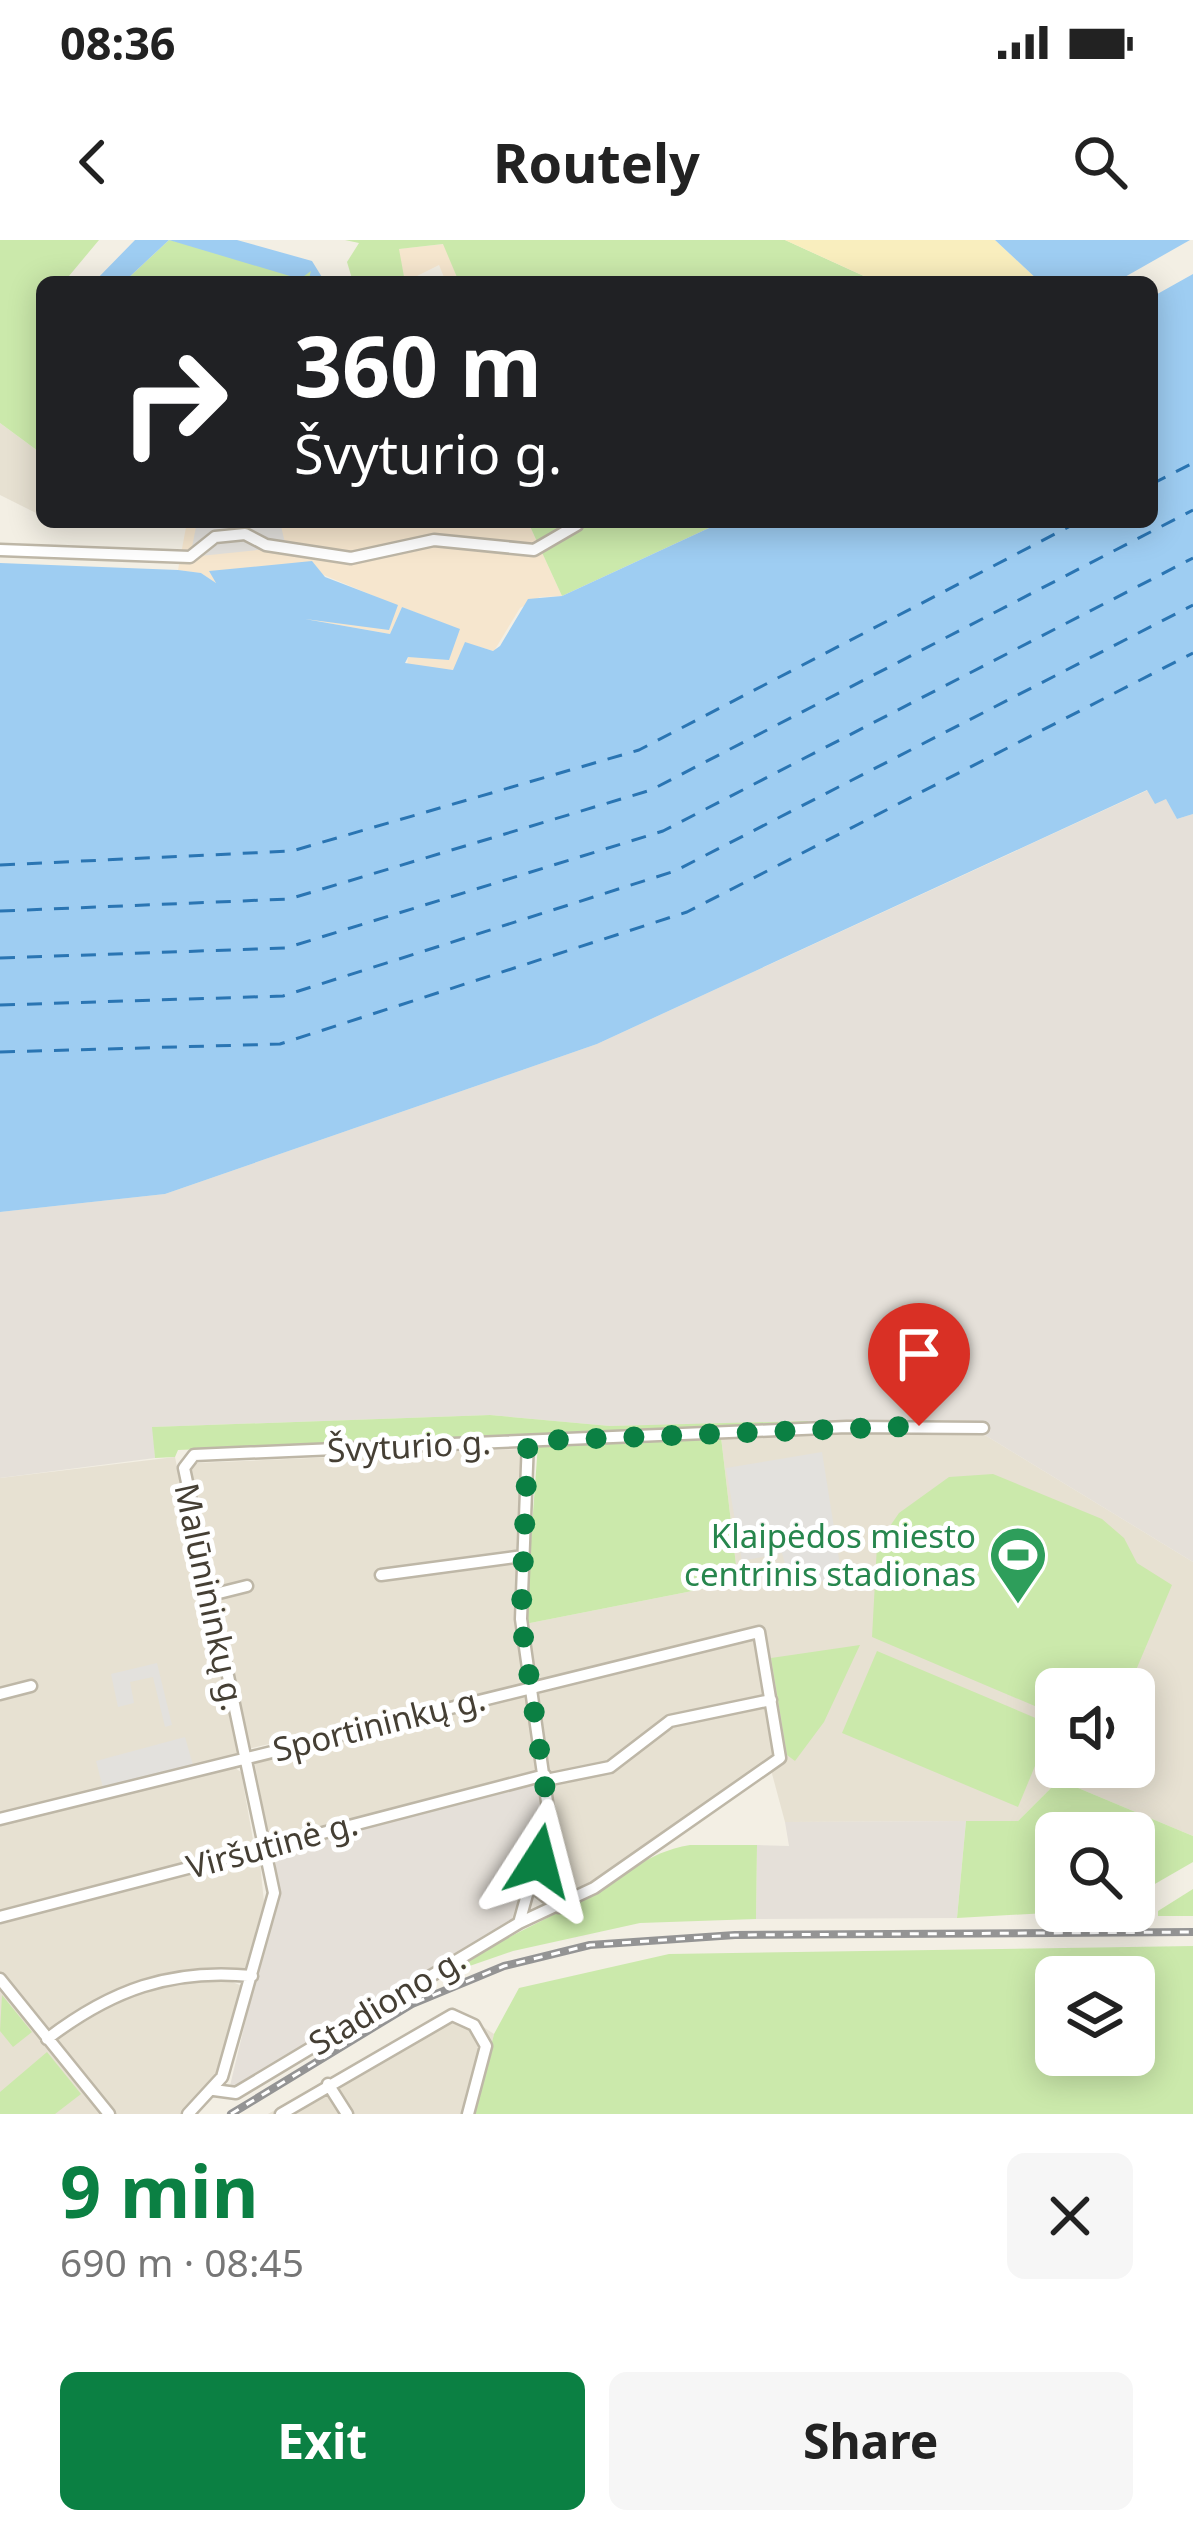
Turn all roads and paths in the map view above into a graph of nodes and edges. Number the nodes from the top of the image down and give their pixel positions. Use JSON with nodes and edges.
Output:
{"nodes":[{"id":1,"x":572,"y":528,"type":"edge"},
{"id":2,"x":0,"y":550,"type":"edge"},
{"id":3,"x":983,"y":1428,"type":"dead end"},
{"id":4,"x":528,"y":1441,"type":"junction"},
{"id":5,"x":194,"y":1455,"type":"joint"},
{"id":6,"x":524,"y":1556,"type":"junction"},
{"id":7,"x":382,"y":1575,"type":"dead end"},
{"id":8,"x":247,"y":1586,"type":"dead end"},
{"id":9,"x":211,"y":1595,"type":"junction"},
{"id":10,"x":759,"y":1632,"type":"joint"},
{"id":11,"x":31,"y":1686,"type":"dead end"},
{"id":12,"x":530,"y":1687,"type":"junction"},
{"id":13,"x":0,"y":1694,"type":"edge"},
{"id":14,"x":771,"y":1700,"type":"junction"},
{"id":15,"x":243,"y":1757,"type":"junction"},
{"id":16,"x":546,"y":1778,"type":"junction"},
{"id":17,"x":0,"y":1819,"type":"edge"},
{"id":18,"x":265,"y":1846,"type":"junction"},
{"id":19,"x":531,"y":1886,"type":"junction"},
{"id":20,"x":560,"y":1906,"type":"junction"},
{"id":21,"x":0,"y":1917,"type":"edge"},
{"id":22,"x":519,"y":1923,"type":"junction"},
{"id":23,"x":252,"y":1976,"type":"junction"},
{"id":24,"x":0,"y":1979,"type":"edge"},
{"id":25,"x":47,"y":2039,"type":"junction"},
{"id":26,"x":328,"y":2084,"type":"junction"},
{"id":27,"x":214,"y":2090,"type":"junction"},
{"id":28,"x":109,"y":2114,"type":"edge"},
{"id":29,"x":188,"y":2114,"type":"edge"},
{"id":30,"x":281,"y":2114,"type":"edge"},
{"id":31,"x":347,"y":2114,"type":"edge"},
{"id":32,"x":468,"y":2114,"type":"edge"}],
"edges":[{"from":1,"to":2,"type":"street"},
{"from":3,"to":4,"type":"street","name":"Švyturio g."},
{"from":4,"to":5,"type":"street","name":"Švyturio g."},
{"from":4,"to":6,"type":"street"},
{"from":5,"to":9,"type":"street","name":"Malūnininkų g."},
{"from":6,"to":7,"type":"street"},
{"from":6,"to":12,"type":"street"},
{"from":8,"to":9,"type":"street"},
{"from":9,"to":15,"type":"street","name":"Malūnininkų g."},
{"from":10,"to":12,"type":"street","name":"Sportininkų g."},
{"from":10,"to":14,"type":"street","name":"Stadiono g."},
{"from":11,"to":13,"type":"street"},
{"from":12,"to":15,"type":"street","name":"Sportininkų g."},
{"from":12,"to":16,"type":"street"},
{"from":14,"to":16,"type":"street"},
{"from":14,"to":20,"type":"street","name":"Stadiono g."},
{"from":15,"to":17,"type":"street","name":"Sportininkų g."},
{"from":15,"to":18,"type":"street","name":"Malūnininkų g."},
{"from":16,"to":18,"type":"street","name":"Viršutinė g."},
{"from":16,"to":19,"type":"street"},
{"from":18,"to":21,"type":"street","name":"Viršutinė g."},
{"from":18,"to":23,"type":"street","name":"Malūnininkų g."},
{"from":19,"to":20,"type":"street"},
{"from":19,"to":22,"type":"street"},
{"from":20,"to":22,"type":"street","name":"Stadiono g."},
{"from":22,"to":27,"type":"street","name":"Stadiono g."},
{"from":23,"to":25,"type":"street"},
{"from":23,"to":27,"type":"street","name":"Malūnininkų g."},
{"from":24,"to":25,"type":"street"},
{"from":25,"to":28,"type":"street"},
{"from":26,"to":30,"type":"street"},
{"from":26,"to":31,"type":"street"},
{"from":26,"to":32,"type":"street"},
{"from":27,"to":29,"type":"street","name":"Stadiono g."}]}
